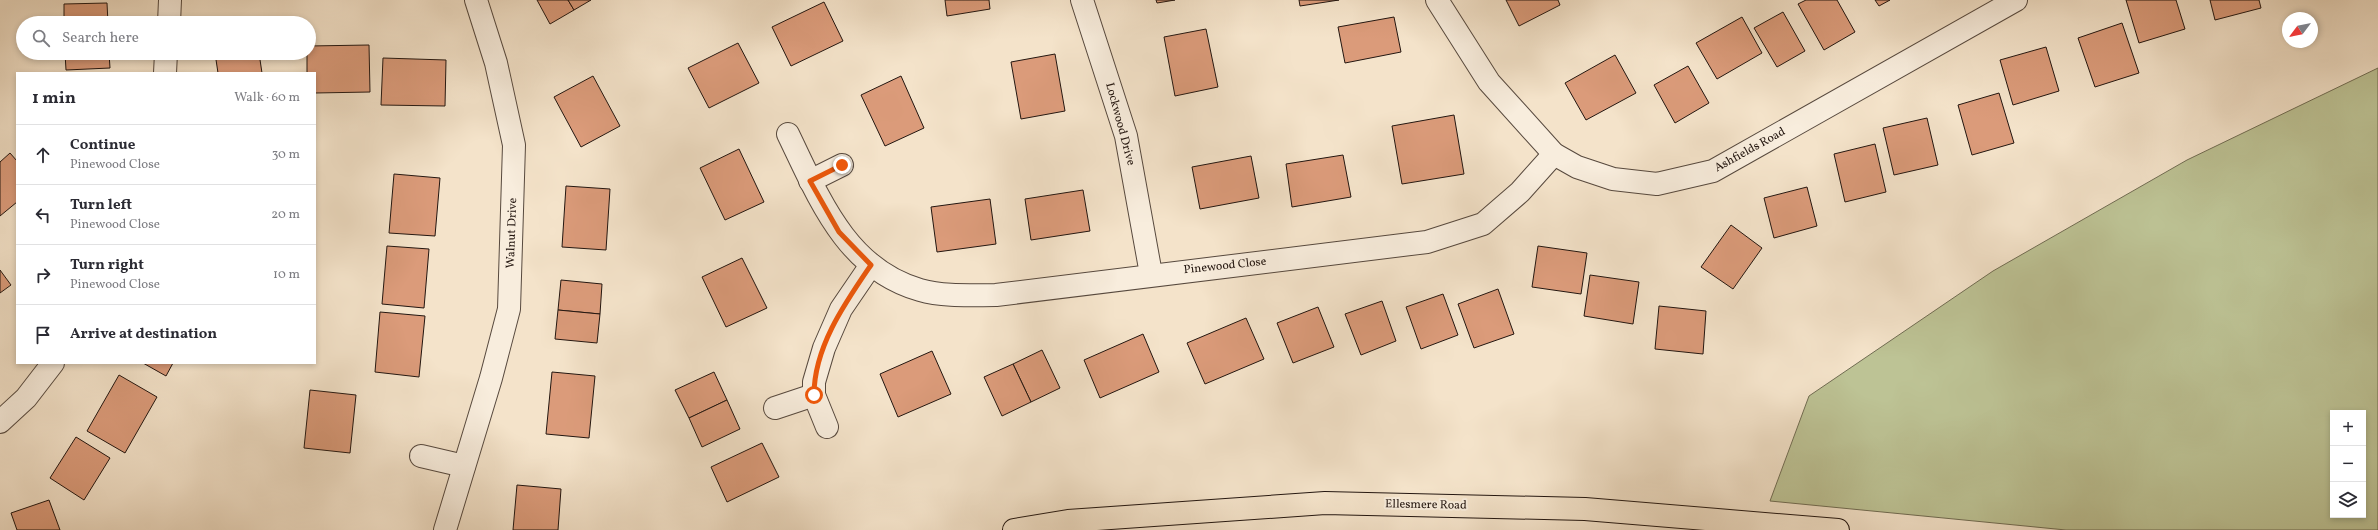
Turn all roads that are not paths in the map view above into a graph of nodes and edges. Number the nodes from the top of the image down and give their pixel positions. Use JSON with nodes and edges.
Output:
{"nodes":[{"id":1,"x":170,"y":0,"type":"edge"},
{"id":2,"x":476,"y":0,"type":"edge"},
{"id":3,"x":1082,"y":0,"type":"edge"},
{"id":4,"x":1437,"y":0,"type":"edge"},
{"id":5,"x":2016,"y":0,"type":"edge"},
{"id":6,"x":169,"y":16,"type":"edge"},
{"id":7,"x":166,"y":60,"type":"edge"},
{"id":8,"x":165,"y":72,"type":"edge"},
{"id":9,"x":788,"y":134,"type":"dead end"},
{"id":10,"x":1554,"y":154,"type":"junction"},
{"id":11,"x":842,"y":165,"type":"dead end"},
{"id":12,"x":810,"y":181,"type":"junction"},
{"id":13,"x":871,"y":265,"type":"junction"},
{"id":14,"x":1151,"y":274,"type":"junction"},
{"id":15,"x":52,"y":364,"type":"edge"},
{"id":16,"x":814,"y":395,"type":"junction"},
{"id":17,"x":775,"y":408,"type":"dead end"},
{"id":18,"x":0,"y":422,"type":"edge"},
{"id":19,"x":827,"y":427,"type":"dead end"},
{"id":20,"x":421,"y":456,"type":"dead end"},
{"id":21,"x":464,"y":466,"type":"junction"},
{"id":22,"x":1767,"y":528,"type":"edge"},
{"id":23,"x":445,"y":530,"type":"edge"},
{"id":24,"x":1014,"y":530,"type":"edge"},
{"id":25,"x":1838,"y":530,"type":"edge"}],
"edges":[{"from":1,"to":6,"type":"street"},
{"from":2,"to":21,"type":"street","name":"Walnut Drive"},
{"from":3,"to":14,"type":"street","name":"Lockwood Drive"},
{"from":4,"to":10,"type":"street","name":"Ashfields Road"},
{"from":5,"to":10,"type":"street","name":"Ashfields Road"},
{"from":7,"to":8,"type":"street"},
{"from":9,"to":12,"type":"street","name":"Pinewood Close"},
{"from":10,"to":14,"type":"street","name":"Pinewood Close"},
{"from":11,"to":12,"type":"street"},
{"from":12,"to":13,"type":"street","name":"Pinewood Close"},
{"from":13,"to":14,"type":"street","name":"Pinewood Close"},
{"from":13,"to":16,"type":"street"},
{"from":15,"to":18,"type":"street"},
{"from":16,"to":17,"type":"street"},
{"from":16,"to":19,"type":"street"},
{"from":20,"to":21,"type":"street"},
{"from":21,"to":23,"type":"street","name":"Walnut Drive"},
{"from":22,"to":24,"type":"main road","name":"Ellesmere Road"},
{"from":22,"to":25,"type":"main road","name":"Ellesmere Road"}]}
